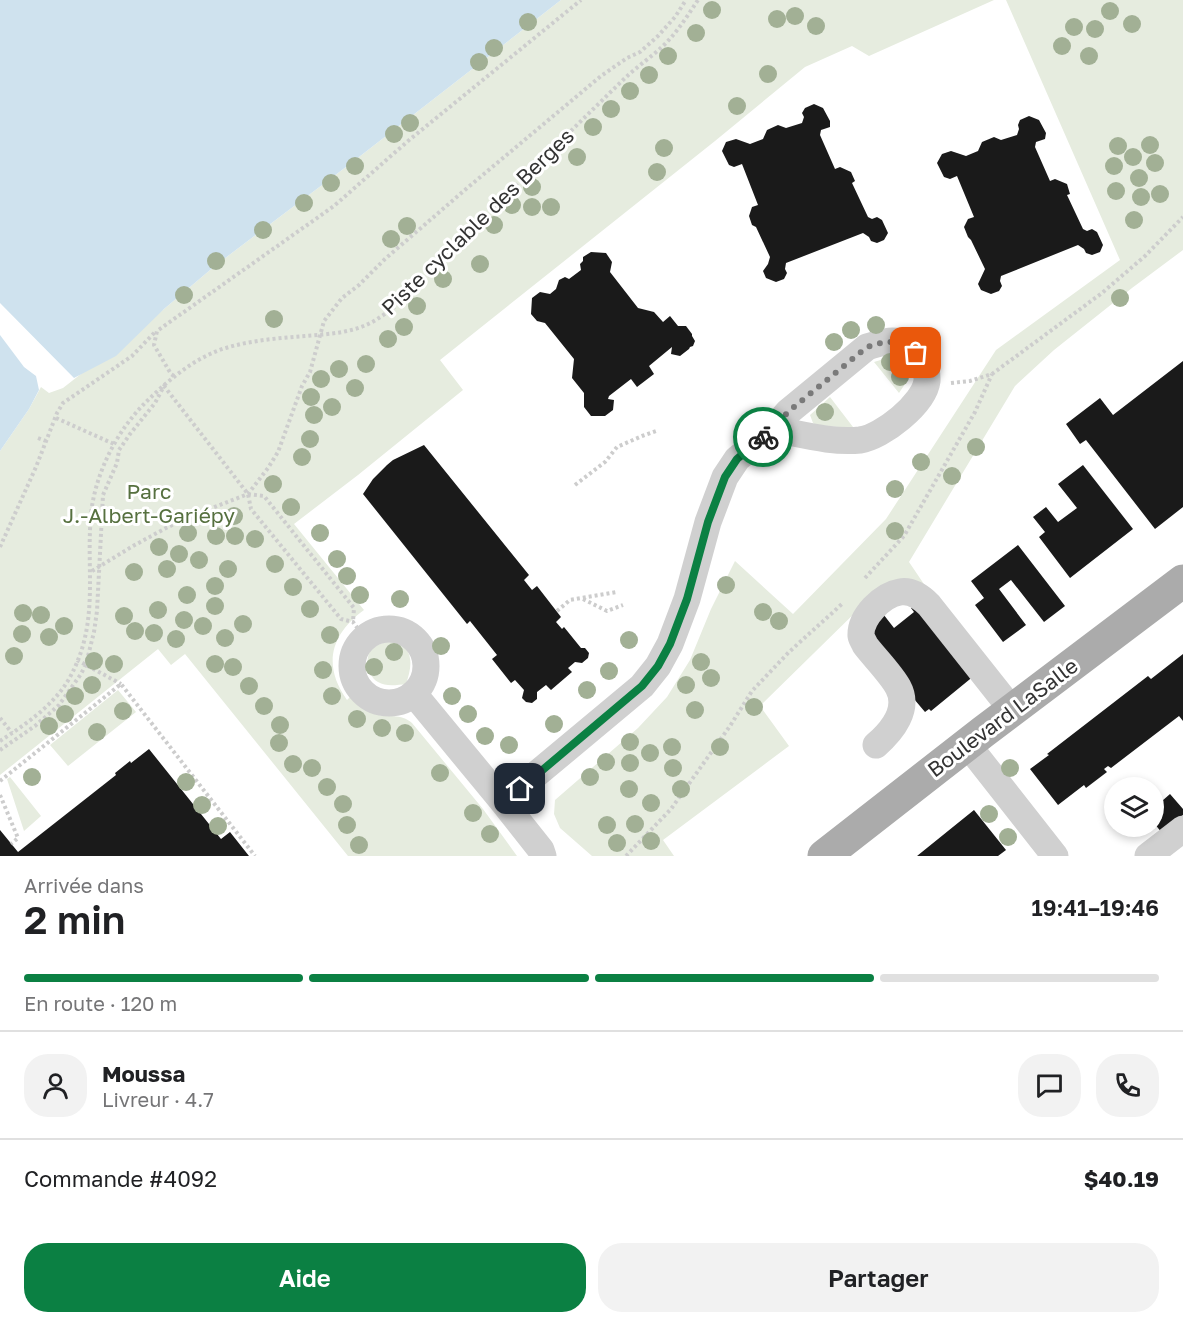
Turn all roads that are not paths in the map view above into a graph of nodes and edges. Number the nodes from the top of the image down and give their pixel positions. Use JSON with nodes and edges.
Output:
{"nodes":[{"id":1,"x":773,"y":429,"type":"junction"},
{"id":2,"x":1183,"y":581,"type":"edge"},
{"id":3,"x":414,"y":694,"type":"junction"},
{"id":4,"x":1012,"y":710,"type":"junction"},
{"id":5,"x":967,"y":744,"type":"junction"},
{"id":6,"x":876,"y":745,"type":"dead end"},
{"id":7,"x":503,"y":802,"type":"junction"},
{"id":8,"x":1183,"y":829,"type":"edge"},
{"id":9,"x":545,"y":854,"type":"edge"},
{"id":10,"x":824,"y":856,"type":"edge"},
{"id":11,"x":1055,"y":856,"type":"edge"},
{"id":12,"x":1148,"y":856,"type":"edge"}],
"edges":[{"from":1,"to":1,"type":"street"},
{"from":1,"to":7,"type":"street"},
{"from":2,"to":4,"type":"main road","name":"Boulevard LaSalle"},
{"from":3,"to":3,"type":"street"},
{"from":3,"to":7,"type":"street"},
{"from":4,"to":5,"type":"main road","name":"Boulevard LaSalle"},
{"from":4,"to":6,"type":"street"},
{"from":5,"to":10,"type":"main road","name":"Boulevard LaSalle"},
{"from":5,"to":11,"type":"street"},
{"from":7,"to":9,"type":"street"},
{"from":8,"to":12,"type":"street"}]}
